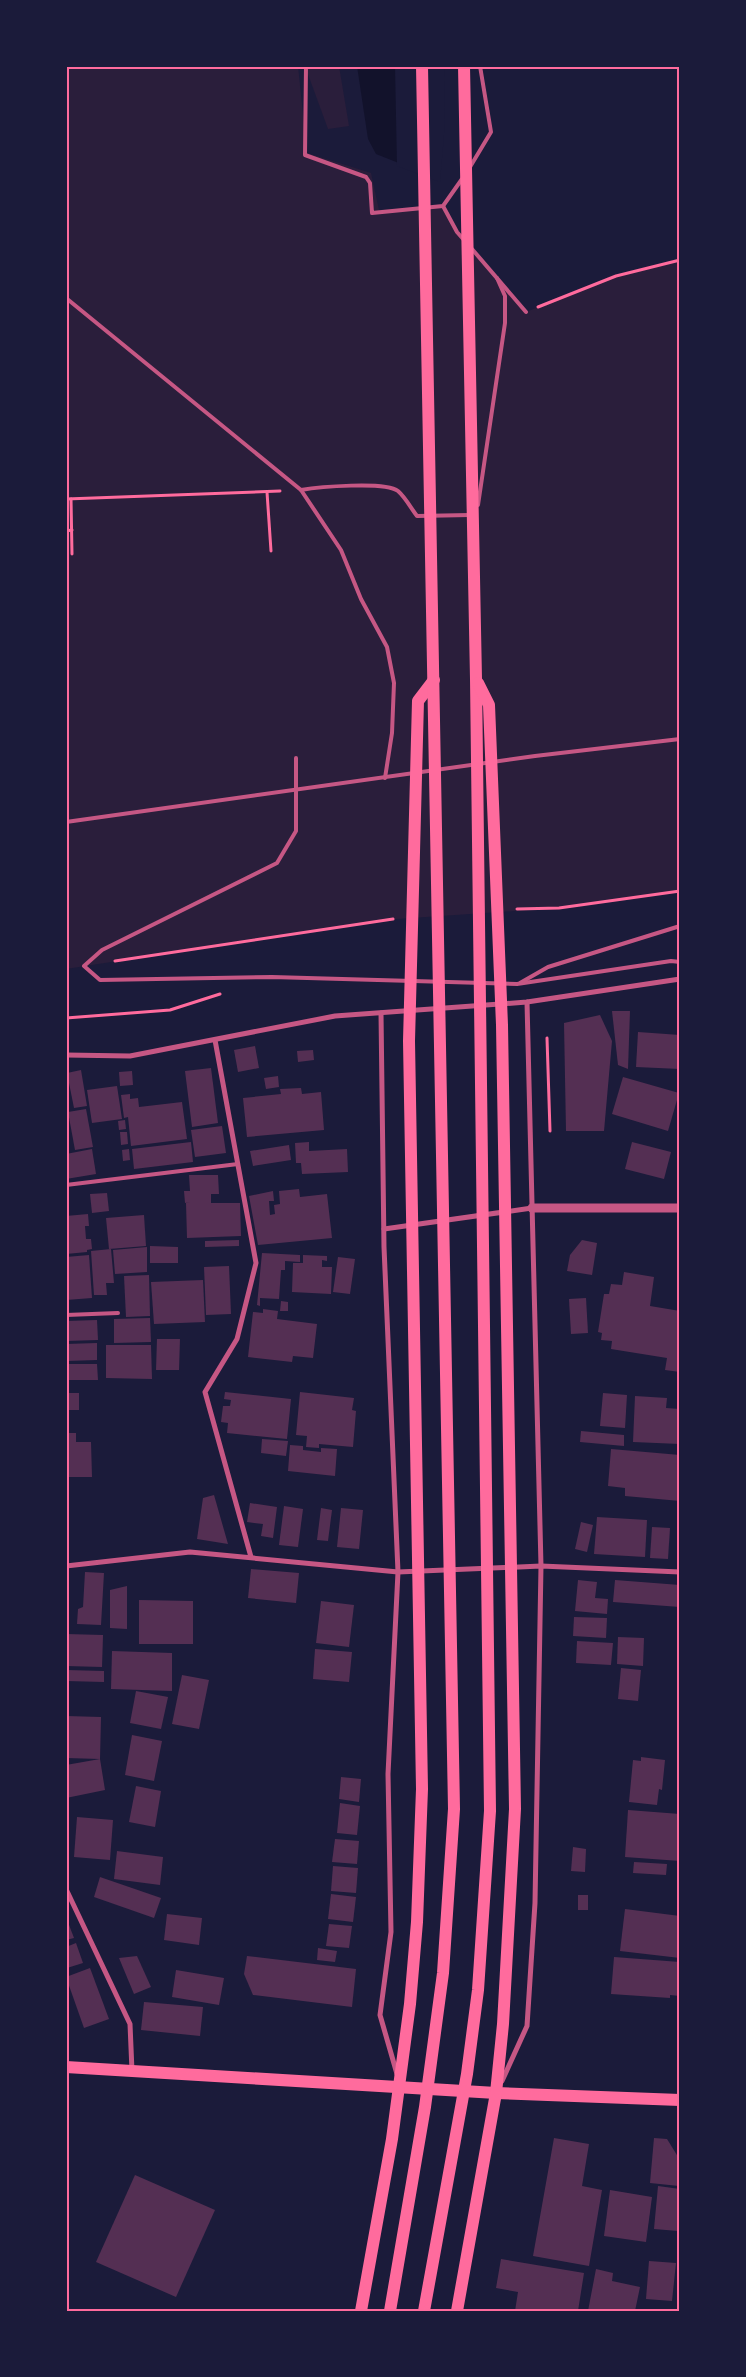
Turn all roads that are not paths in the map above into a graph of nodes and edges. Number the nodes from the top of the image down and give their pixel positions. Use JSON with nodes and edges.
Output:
{"nodes":[{"id":1,"x":306,"y":66,"type":"edge"},
{"id":2,"x":422,"y":66,"type":"edge"},
{"id":3,"x":464,"y":66,"type":"edge"},
{"id":4,"x":480,"y":66,"type":"edge"},
{"id":5,"x":443,"y":206,"type":"junction"},
{"id":6,"x":497,"y":278,"type":"junction"},
{"id":7,"x":66,"y":298,"type":"edge"},
{"id":8,"x":526,"y":312,"type":"road end"},
{"id":9,"x":301,"y":490,"type":"junction"},
{"id":10,"x":476,"y":679,"type":"junction"},
{"id":11,"x":434,"y":680,"type":"junction"},
{"id":12,"x":680,"y":738,"type":"edge"},
{"id":13,"x":296,"y":758,"type":"dead end"},
{"id":14,"x":385,"y":778,"type":"junction"},
{"id":15,"x":297,"y":790,"type":"junction"},
{"id":16,"x":66,"y":822,"type":"edge"},
{"id":17,"x":680,"y":926,"type":"edge"},
{"id":18,"x":680,"y":962,"type":"edge"},
{"id":19,"x":680,"y":979,"type":"edge"},
{"id":20,"x":517,"y":984,"type":"junction"},
{"id":21,"x":527,"y":1002,"type":"junction"},
{"id":22,"x":381,"y":1013,"type":"junction"},
{"id":23,"x":215,"y":1040,"type":"junction"},
{"id":24,"x":66,"y":1055,"type":"edge"},
{"id":25,"x":238,"y":1164,"type":"junction"},
{"id":26,"x":66,"y":1185,"type":"edge"},
{"id":27,"x":532,"y":1208,"type":"junction"},
{"id":28,"x":680,"y":1208,"type":"edge"},
{"id":29,"x":384,"y":1229,"type":"junction"},
{"id":30,"x":118,"y":1313,"type":"dead end"},
{"id":31,"x":66,"y":1315,"type":"edge"},
{"id":32,"x":251,"y":1557,"type":"junction"},
{"id":33,"x":66,"y":1566,"type":"edge"},
{"id":34,"x":541,"y":1566,"type":"junction"},
{"id":35,"x":398,"y":1572,"type":"junction"},
{"id":36,"x":680,"y":1572,"type":"edge"},
{"id":37,"x":66,"y":1889,"type":"edge"},
{"id":38,"x":66,"y":2067,"type":"edge"},
{"id":39,"x":132,"y":2071,"type":"junction"},
{"id":40,"x":400,"y":2087,"type":"junction"},
{"id":41,"x":496,"y":2093,"type":"junction"},
{"id":42,"x":680,"y":2100,"type":"edge"},
{"id":43,"x":361,"y":2311,"type":"edge"},
{"id":44,"x":390,"y":2311,"type":"edge"},
{"id":45,"x":424,"y":2311,"type":"edge"},
{"id":46,"x":457,"y":2311,"type":"edge"}],
"edges":[{"from":1,"to":5,"type":"lane"},
{"from":2,"to":11,"type":"main road"},
{"from":3,"to":10,"type":"main road"},
{"from":4,"to":5,"type":"lane"},
{"from":5,"to":6,"type":"lane"},
{"from":6,"to":8,"type":"lane"},
{"from":6,"to":9,"type":"lane"},
{"from":7,"to":9,"type":"lane"},
{"from":9,"to":14,"type":"lane"},
{"from":10,"to":41,"type":"main road"},
{"from":10,"to":45,"type":"main road"},
{"from":11,"to":40,"type":"main road"},
{"from":11,"to":44,"type":"main road"},
{"from":12,"to":14,"type":"lane"},
{"from":13,"to":15,"type":"lane"},
{"from":14,"to":15,"type":"lane"},
{"from":15,"to":16,"type":"lane"},
{"from":15,"to":20,"type":"lane"},
{"from":17,"to":20,"type":"lane"},
{"from":18,"to":20,"type":"lane"},
{"from":19,"to":21,"type":"street"},
{"from":21,"to":22,"type":"street"},
{"from":21,"to":27,"type":"street"},
{"from":22,"to":23,"type":"street"},
{"from":22,"to":29,"type":"street"},
{"from":23,"to":24,"type":"street"},
{"from":23,"to":25,"type":"street"},
{"from":25,"to":26,"type":"lane"},
{"from":25,"to":32,"type":"street"},
{"from":27,"to":28,"type":"street"},
{"from":27,"to":29,"type":"street"},
{"from":27,"to":34,"type":"street"},
{"from":29,"to":35,"type":"street"},
{"from":30,"to":31,"type":"lane"},
{"from":32,"to":33,"type":"street"},
{"from":32,"to":35,"type":"street"},
{"from":34,"to":35,"type":"street"},
{"from":34,"to":36,"type":"street"},
{"from":34,"to":41,"type":"street"},
{"from":35,"to":40,"type":"street"},
{"from":37,"to":39,"type":"street"},
{"from":38,"to":39,"type":"main road"},
{"from":39,"to":40,"type":"main road"},
{"from":40,"to":41,"type":"main road"},
{"from":40,"to":43,"type":"main road"},
{"from":41,"to":42,"type":"main road"},
{"from":41,"to":46,"type":"main road"}]}
